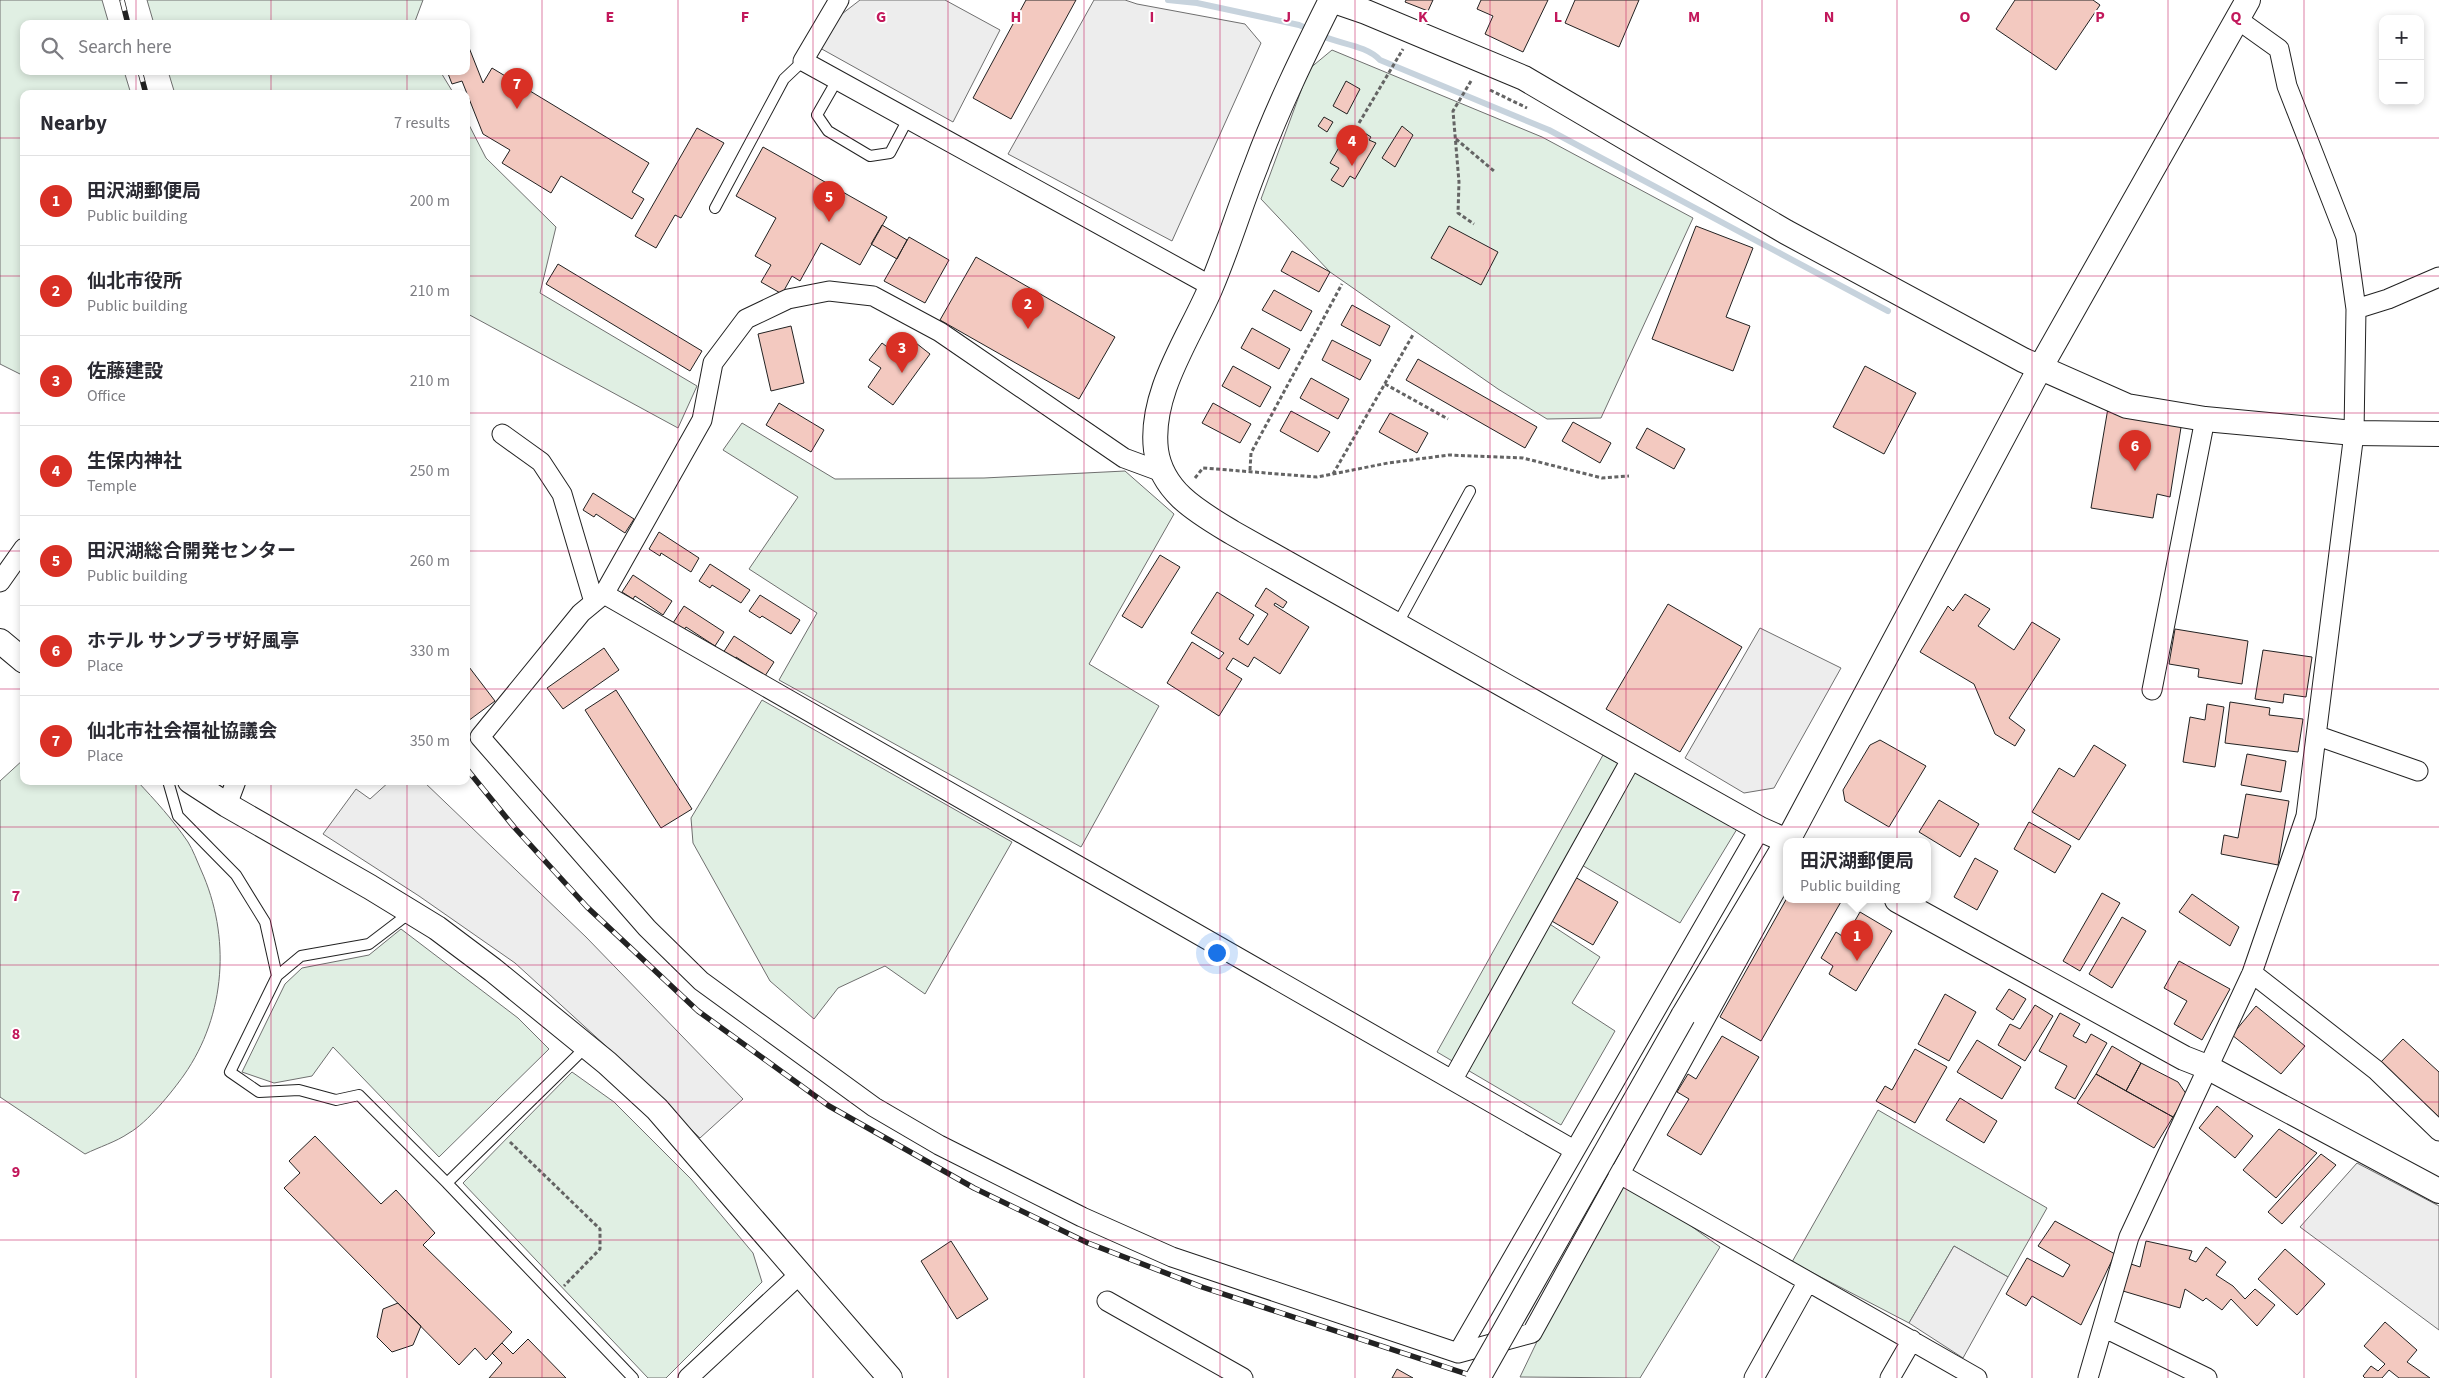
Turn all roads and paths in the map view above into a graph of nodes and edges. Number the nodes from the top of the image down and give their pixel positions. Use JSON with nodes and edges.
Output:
{"nodes":[{"id":1,"x":839,"y":0,"type":"edge"},
{"id":2,"x":1331,"y":0,"type":"edge"},
{"id":3,"x":2242,"y":9,"type":"edge"},
{"id":4,"x":1403,"y":49,"type":"dead end"},
{"id":5,"x":803,"y":61,"type":"junction"},
{"id":6,"x":837,"y":80,"type":"junction"},
{"id":7,"x":1470,"y":81,"type":"dead end"},
{"id":8,"x":908,"y":119,"type":"junction"},
{"id":9,"x":1359,"y":123,"type":"dead end"},
{"id":10,"x":1456,"y":139,"type":"junction"},
{"id":11,"x":1494,"y":171,"type":"dead end"},
{"id":12,"x":715,"y":208,"type":"dead end"},
{"id":13,"x":1474,"y":224,"type":"dead end"},
{"id":14,"x":2439,"y":277,"type":"edge"},
{"id":15,"x":1342,"y":284,"type":"dead end"},
{"id":16,"x":1211,"y":286,"type":"junction"},
{"id":17,"x":2356,"y":309,"type":"junction"},
{"id":18,"x":1414,"y":333,"type":"dead end"},
{"id":19,"x":2040,"y":368,"type":"junction"},
{"id":20,"x":1385,"y":384,"type":"junction"},
{"id":21,"x":1448,"y":418,"type":"dead end"},
{"id":22,"x":2205,"y":420,"type":"junction"},
{"id":23,"x":2354,"y":433,"type":"junction"},
{"id":24,"x":502,"y":434,"type":"dead end"},
{"id":25,"x":2439,"y":434,"type":"edge"},
{"id":26,"x":1250,"y":470,"type":"junction"},
{"id":27,"x":1162,"y":472,"type":"junction"},
{"id":28,"x":1332,"y":474,"type":"junction"},
{"id":29,"x":1630,"y":476,"type":"dead end"},
{"id":30,"x":1470,"y":491,"type":"dead end"},
{"id":31,"x":1180,"y":497,"type":"junction"},
{"id":32,"x":20,"y":554,"type":"edge"},
{"id":33,"x":0,"y":582,"type":"edge"},
{"id":34,"x":599,"y":598,"type":"junction"},
{"id":35,"x":1397,"y":625,"type":"junction"},
{"id":36,"x":0,"y":641,"type":"edge"},
{"id":37,"x":20,"y":658,"type":"edge"},
{"id":38,"x":2152,"y":690,"type":"dead end"},
{"id":39,"x":2318,"y":736,"type":"junction"},
{"id":40,"x":1632,"y":758,"type":"junction"},
{"id":41,"x":2418,"y":771,"type":"dead end"},
{"id":42,"x":169,"y":785,"type":"edge"},
{"id":43,"x":196,"y":785,"type":"edge"},
{"id":44,"x":234,"y":785,"type":"edge"},
{"id":45,"x":227,"y":805,"type":"junction"},
{"id":46,"x":1760,"y":829,"type":"junction"},
{"id":47,"x":1790,"y":838,"type":"edge"},
{"id":48,"x":1783,"y":840,"type":"edge"},
{"id":49,"x":1783,"y":850,"type":"edge"},
{"id":50,"x":1783,"y":877,"type":"edge"},
{"id":51,"x":1902,"y":903,"type":"edge"},
{"id":52,"x":411,"y":912,"type":"junction"},
{"id":53,"x":2252,"y":973,"type":"junction"},
{"id":54,"x":276,"y":976,"type":"junction"},
{"id":55,"x":587,"y":1046,"type":"junction"},
{"id":56,"x":2207,"y":1067,"type":"junction"},
{"id":57,"x":1453,"y":1080,"type":"junction"},
{"id":58,"x":2439,"y":1131,"type":"edge"},
{"id":59,"x":500,"y":1133,"type":"junction"},
{"id":60,"x":1574,"y":1150,"type":"junction"},
{"id":61,"x":1618,"y":1173,"type":"junction"},
{"id":62,"x":447,"y":1183,"type":"junction"},
{"id":63,"x":2439,"y":1191,"type":"edge"},
{"id":64,"x":800,"y":1274,"type":"junction"},
{"id":65,"x":1807,"y":1283,"type":"junction"},
{"id":66,"x":555,"y":1296,"type":"junction"},
{"id":67,"x":1107,"y":1301,"type":"dead end"},
{"id":68,"x":2103,"y":1327,"type":"junction"},
{"id":69,"x":1912,"y":1340,"type":"junction"},
{"id":70,"x":1458,"y":1353,"type":"junction"},
{"id":71,"x":633,"y":1378,"type":"edge"},
{"id":72,"x":688,"y":1378,"type":"edge"},
{"id":73,"x":890,"y":1378,"type":"edge"},
{"id":74,"x":1243,"y":1378,"type":"edge"},
{"id":75,"x":1478,"y":1378,"type":"edge"},
{"id":76,"x":1754,"y":1378,"type":"edge"},
{"id":77,"x":1890,"y":1378,"type":"edge"},
{"id":78,"x":1977,"y":1378,"type":"edge"},
{"id":79,"x":2088,"y":1378,"type":"edge"},
{"id":80,"x":2207,"y":1378,"type":"edge"}],
"edges":[{"from":1,"to":5,"type":"street"},
{"from":2,"to":16,"type":"street"},
{"from":2,"to":19,"type":"street"},
{"from":3,"to":17,"type":"street"},
{"from":3,"to":19,"type":"street"},
{"from":4,"to":9,"type":"path"},
{"from":5,"to":6,"type":"street"},
{"from":5,"to":12,"type":"lane"},
{"from":6,"to":8,"type":"street"},
{"from":6,"to":8,"type":"lane"},
{"from":7,"to":10,"type":"path"},
{"from":8,"to":16,"type":"street"},
{"from":10,"to":11,"type":"path"},
{"from":10,"to":13,"type":"path"},
{"from":14,"to":17,"type":"street"},
{"from":15,"to":26,"type":"path"},
{"from":16,"to":27,"type":"street"},
{"from":17,"to":23,"type":"street"},
{"from":18,"to":20,"type":"path"},
{"from":19,"to":22,"type":"street"},
{"from":19,"to":47,"type":"street"},
{"from":20,"to":21,"type":"path"},
{"from":20,"to":28,"type":"path"},
{"from":22,"to":23,"type":"street"},
{"from":22,"to":38,"type":"street"},
{"from":23,"to":25,"type":"street"},
{"from":23,"to":39,"type":"street"},
{"from":24,"to":34,"type":"street"},
{"from":26,"to":28,"type":"path"},
{"from":26,"to":31,"type":"path"},
{"from":27,"to":31,"type":"street"},
{"from":27,"to":34,"type":"street"},
{"from":28,"to":29,"type":"path"},
{"from":30,"to":35,"type":"lane"},
{"from":31,"to":35,"type":"street"},
{"from":32,"to":33,"type":"street"},
{"from":34,"to":57,"type":"street"},
{"from":34,"to":70,"type":"street"},
{"from":35,"to":40,"type":"street"},
{"from":36,"to":37,"type":"street"},
{"from":39,"to":41,"type":"street"},
{"from":39,"to":53,"type":"street"},
{"from":40,"to":46,"type":"street"},
{"from":40,"to":57,"type":"street"},
{"from":42,"to":54,"type":"lane"},
{"from":43,"to":45,"type":"street"},
{"from":44,"to":45,"type":"street"},
{"from":45,"to":52,"type":"street"},
{"from":46,"to":48,"type":"street"},
{"from":46,"to":60,"type":"street"},
{"from":49,"to":75,"type":"street","bridge":true},
{"from":50,"to":61,"type":"street"},
{"from":51,"to":56,"type":"street"},
{"from":52,"to":54,"type":"lane"},
{"from":52,"to":55,"type":"street"},
{"from":53,"to":56,"type":"street"},
{"from":53,"to":58,"type":"street"},
{"from":54,"to":62,"type":"lane"},
{"from":55,"to":59,"type":"lane"},
{"from":55,"to":64,"type":"street"},
{"from":56,"to":63,"type":"street"},
{"from":56,"to":68,"type":"street"},
{"from":57,"to":60,"type":"street"},
{"from":59,"to":62,"type":"lane"},
{"from":59,"to":66,"type":"path"},
{"from":60,"to":70,"type":"street"},
{"from":61,"to":65,"type":"street"},
{"from":61,"to":70,"type":"street"},
{"from":62,"to":66,"type":"lane"},
{"from":64,"to":72,"type":"street"},
{"from":64,"to":73,"type":"street"},
{"from":65,"to":69,"type":"street"},
{"from":65,"to":76,"type":"street"},
{"from":66,"to":71,"type":"lane"},
{"from":67,"to":74,"type":"street"},
{"from":68,"to":79,"type":"street"},
{"from":68,"to":80,"type":"street"},
{"from":69,"to":77,"type":"street"},
{"from":69,"to":78,"type":"street"}]}
